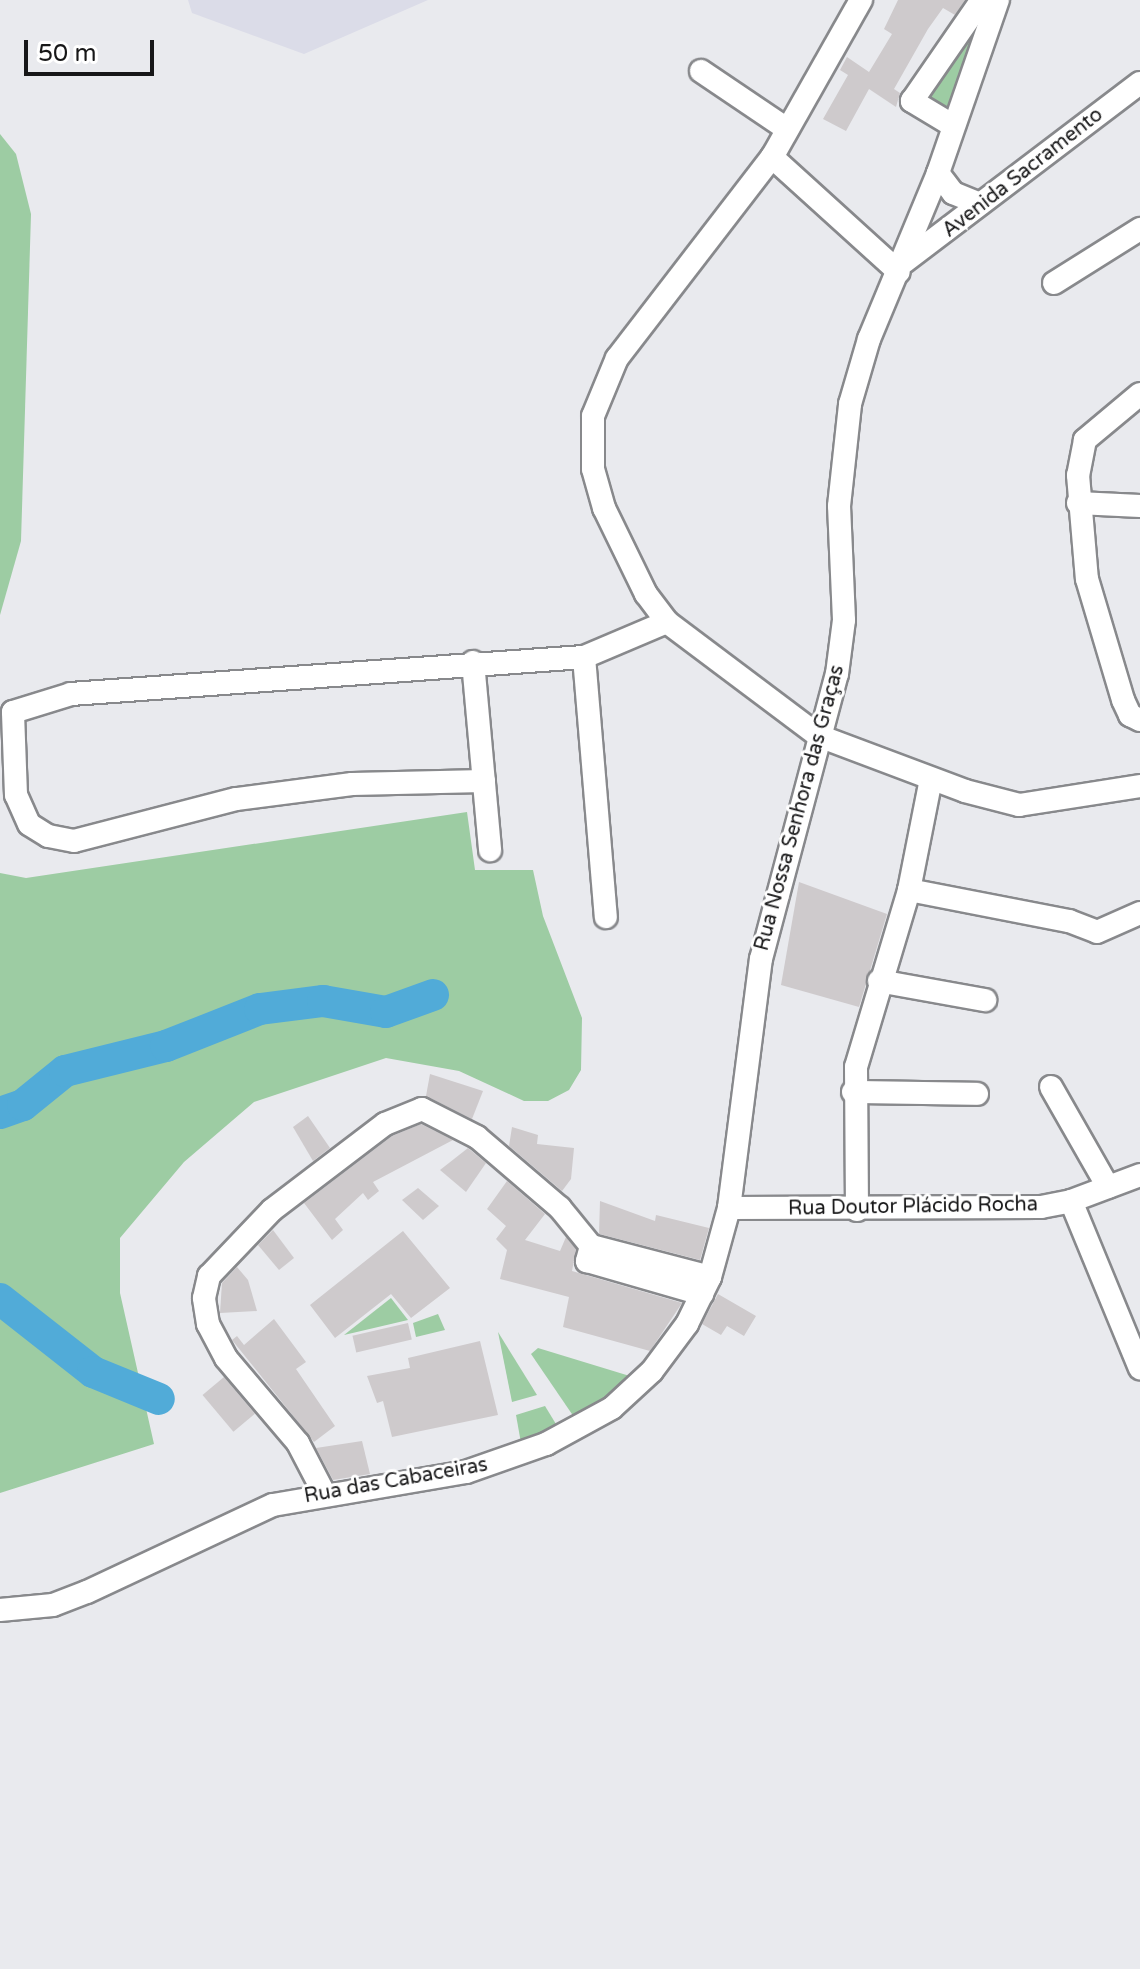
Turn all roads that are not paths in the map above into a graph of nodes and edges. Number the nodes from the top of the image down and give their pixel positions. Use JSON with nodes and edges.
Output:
{"nodes":[{"id":1,"x":861,"y":0,"type":"edge"},
{"id":2,"x":996,"y":3,"type":"edge"},
{"id":3,"x":701,"y":71,"type":"dead end"},
{"id":4,"x":1140,"y":83,"type":"edge"},
{"id":5,"x":952,"y":125,"type":"junction"},
{"id":6,"x":787,"y":129,"type":"junction"},
{"id":7,"x":772,"y":157,"type":"junction"},
{"id":8,"x":938,"y":173,"type":"junction"},
{"id":9,"x":980,"y":204,"type":"junction"},
{"id":10,"x":1140,"y":229,"type":"edge"},
{"id":11,"x":902,"y":267,"type":"junction"},
{"id":12,"x":1054,"y":283,"type":"dead end"},
{"id":13,"x":1140,"y":394,"type":"edge"},
{"id":14,"x":1078,"y":503,"type":"junction"},
{"id":15,"x":1140,"y":506,"type":"edge"},
{"id":16,"x":667,"y":622,"type":"junction"},
{"id":17,"x":584,"y":657,"type":"junction"},
{"id":18,"x":473,"y":662,"type":"junction"},
{"id":19,"x":1140,"y":720,"type":"edge"},
{"id":20,"x":819,"y":736,"type":"junction"},
{"id":21,"x":931,"y":779,"type":"junction"},
{"id":22,"x":484,"y":781,"type":"junction"},
{"id":23,"x":1140,"y":786,"type":"edge"},
{"id":24,"x":490,"y":850,"type":"dead end"},
{"id":25,"x":909,"y":890,"type":"junction"},
{"id":26,"x":1140,"y":913,"type":"edge"},
{"id":27,"x":606,"y":917,"type":"dead end"},
{"id":28,"x":879,"y":981,"type":"junction"},
{"id":29,"x":985,"y":1000,"type":"dead end"},
{"id":30,"x":1051,"y":1087,"type":"dead end"},
{"id":31,"x":853,"y":1092,"type":"junction"},
{"id":32,"x":977,"y":1094,"type":"dead end"},
{"id":33,"x":1140,"y":1175,"type":"edge"},
{"id":34,"x":1108,"y":1187,"type":"junction"},
{"id":35,"x":1071,"y":1201,"type":"junction"},
{"id":36,"x":729,"y":1208,"type":"junction"},
{"id":37,"x":857,"y":1210,"type":"junction"},
{"id":38,"x":706,"y":1285,"type":"junction"},
{"id":39,"x":1140,"y":1368,"type":"edge"},
{"id":40,"x":324,"y":1493,"type":"junction"},
{"id":41,"x":0,"y":1610,"type":"edge"}],
"edges":[{"from":1,"to":6,"type":"street"},
{"from":2,"to":5,"type":"street","name":"Rua Nossa Senhora das Graças"},
{"from":2,"to":5,"type":"street"},
{"from":3,"to":6,"type":"street"},
{"from":4,"to":9,"type":"street","name":"Avenida Sacramento"},
{"from":5,"to":8,"type":"street","name":"Rua Nossa Senhora das Graças"},
{"from":6,"to":7,"type":"street"},
{"from":7,"to":11,"type":"street"},
{"from":7,"to":16,"type":"street"},
{"from":8,"to":9,"type":"street"},
{"from":8,"to":11,"type":"street","name":"Rua Nossa Senhora das Graças"},
{"from":9,"to":11,"type":"street","name":"Avenida Sacramento"},
{"from":10,"to":12,"type":"street"},
{"from":11,"to":20,"type":"street","name":"Rua Nossa Senhora das Graças"},
{"from":13,"to":14,"type":"street"},
{"from":14,"to":15,"type":"street"},
{"from":14,"to":19,"type":"street"},
{"from":16,"to":17,"type":"street"},
{"from":16,"to":20,"type":"street"},
{"from":17,"to":18,"type":"street"},
{"from":17,"to":27,"type":"street"},
{"from":18,"to":22,"type":"street"},
{"from":18,"to":22,"type":"street"},
{"from":20,"to":21,"type":"street"},
{"from":20,"to":36,"type":"street","name":"Rua Nossa Senhora das Graças"},
{"from":21,"to":23,"type":"street"},
{"from":21,"to":25,"type":"street"},
{"from":22,"to":24,"type":"street"},
{"from":25,"to":26,"type":"street"},
{"from":25,"to":28,"type":"street"},
{"from":28,"to":29,"type":"street"},
{"from":28,"to":31,"type":"street"},
{"from":30,"to":34,"type":"street"},
{"from":31,"to":32,"type":"street"},
{"from":31,"to":37,"type":"street"},
{"from":33,"to":34,"type":"street","name":"Rua Doutor Plácido Rocha"},
{"from":34,"to":35,"type":"street","name":"Rua Doutor Plácido Rocha"},
{"from":35,"to":37,"type":"street","name":"Rua Doutor Plácido Rocha"},
{"from":35,"to":39,"type":"street"},
{"from":36,"to":37,"type":"street","name":"Rua Doutor Plácido Rocha"},
{"from":36,"to":38,"type":"street","name":"Rua das Cabaceiras"},
{"from":38,"to":40,"type":"street","name":"Rua das Cabaceiras"},
{"from":38,"to":40,"type":"street"},
{"from":40,"to":41,"type":"street","name":"Rua das Cabaceiras"}]}
